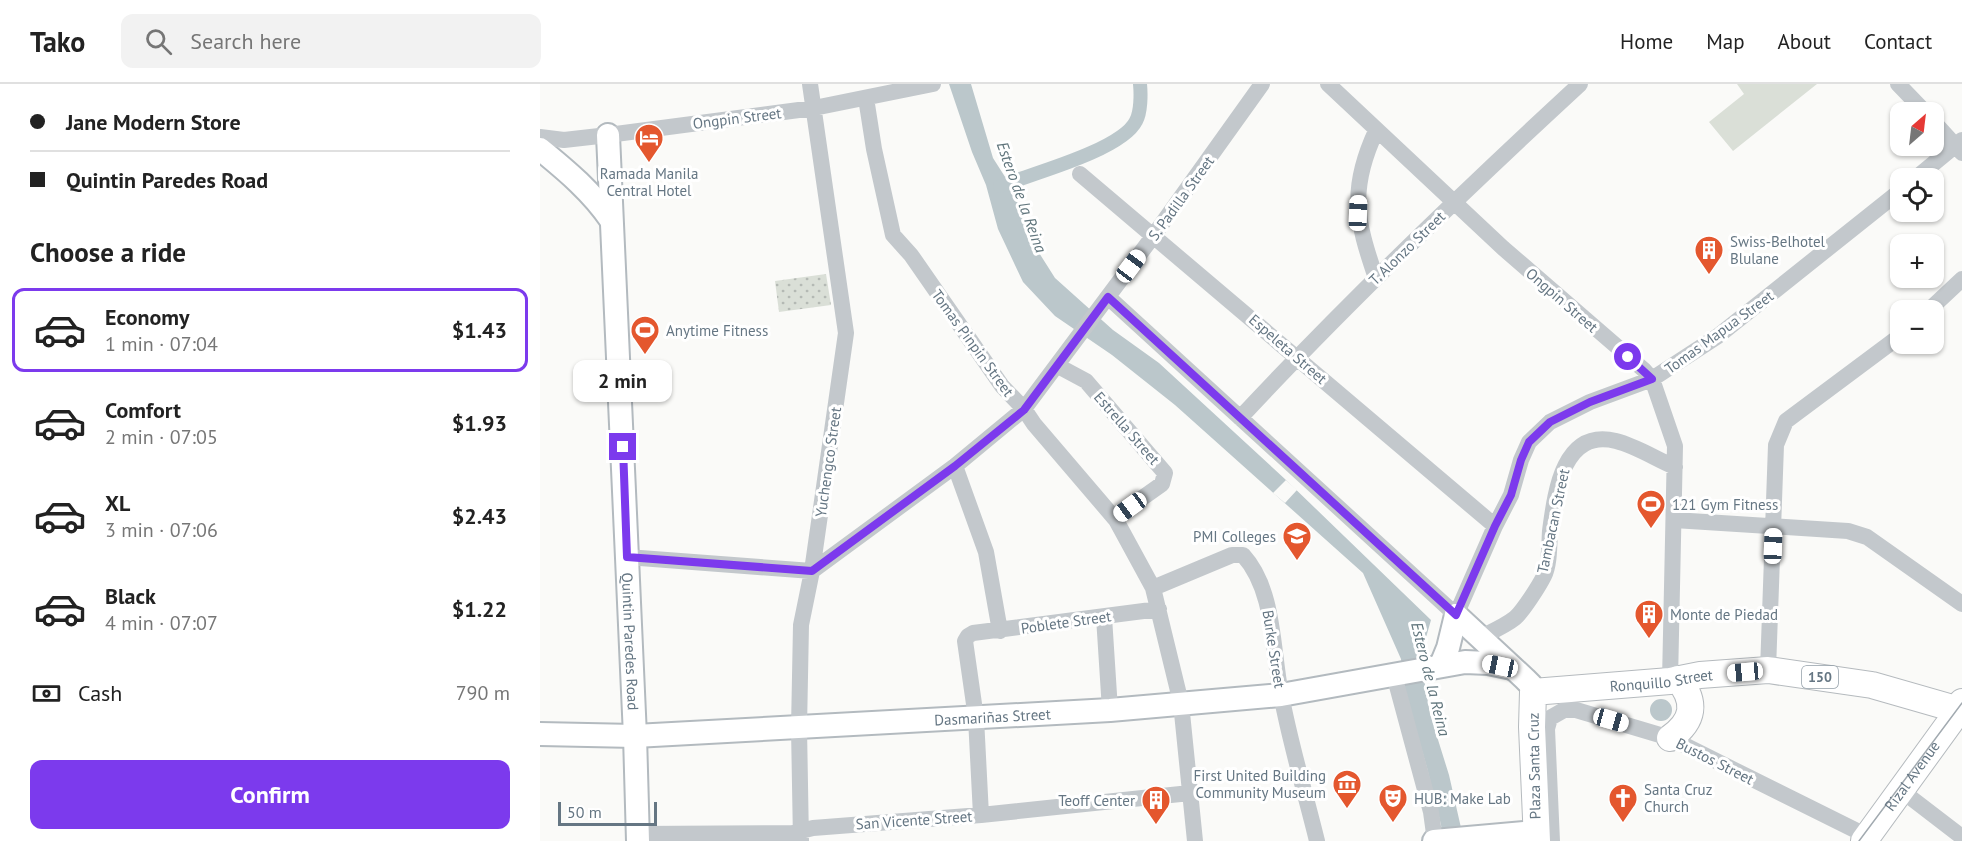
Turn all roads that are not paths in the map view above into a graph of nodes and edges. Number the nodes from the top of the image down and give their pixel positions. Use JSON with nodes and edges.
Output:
{"nodes":[{"id":1,"x":810,"y":84,"type":"edge"},
{"id":2,"x":933,"y":84,"type":"edge"},
{"id":3,"x":1262,"y":84,"type":"edge"},
{"id":4,"x":1328,"y":84,"type":"edge"},
{"id":5,"x":1580,"y":84,"type":"edge"},
{"id":6,"x":1898,"y":84,"type":"edge"},
{"id":7,"x":866,"y":98,"type":"junction"},
{"id":8,"x":1915,"y":102,"type":"edge"},
{"id":9,"x":814,"y":108,"type":"junction"},
{"id":10,"x":1376,"y":130,"type":"junction"},
{"id":11,"x":1944,"y":131,"type":"edge"},
{"id":12,"x":608,"y":135,"type":"junction"},
{"id":13,"x":540,"y":137,"type":"edge"},
{"id":14,"x":1960,"y":146,"type":"edge"},
{"id":15,"x":544,"y":154,"type":"edge"},
{"id":16,"x":1930,"y":168,"type":"edge"},
{"id":17,"x":1080,"y":174,"type":"dead end"},
{"id":18,"x":1890,"y":199,"type":"edge"},
{"id":19,"x":1454,"y":202,"type":"junction"},
{"id":20,"x":611,"y":220,"type":"junction"},
{"id":21,"x":1154,"y":235,"type":"junction"},
{"id":22,"x":1376,"y":278,"type":"junction"},
{"id":23,"x":1962,"y":279,"type":"edge"},
{"id":24,"x":1108,"y":297,"type":"junction"},
{"id":25,"x":1940,"y":300,"type":"edge"},
{"id":26,"x":1890,"y":343,"type":"edge"},
{"id":27,"x":1297,"y":357,"type":"junction"},
{"id":28,"x":1058,"y":366,"type":"junction"},
{"id":29,"x":1652,"y":379,"type":"junction"},
{"id":30,"x":1024,"y":410,"type":"junction"},
{"id":31,"x":1240,"y":418,"type":"junction"},
{"id":32,"x":955,"y":466,"type":"junction"},
{"id":33,"x":1675,"y":467,"type":"junction"},
{"id":34,"x":1114,"y":518,"type":"junction"},
{"id":35,"x":1674,"y":520,"type":"junction"},
{"id":36,"x":1773,"y":525,"type":"junction"},
{"id":37,"x":1495,"y":526,"type":"junction"},
{"id":38,"x":627,"y":557,"type":"junction"},
{"id":39,"x":812,"y":571,"type":"junction"},
{"id":40,"x":1153,"y":588,"type":"junction"},
{"id":41,"x":1962,"y":604,"type":"edge"},
{"id":42,"x":1159,"y":609,"type":"junction"},
{"id":43,"x":1456,"y":615,"type":"junction"},
{"id":44,"x":1104,"y":617,"type":"junction"},
{"id":45,"x":1000,"y":631,"type":"junction"},
{"id":46,"x":1479,"y":638,"type":"junction"},
{"id":47,"x":1512,"y":668,"type":"junction"},
{"id":48,"x":1768,"y":670,"type":"junction"},
{"id":49,"x":1415,"y":671,"type":"junction"},
{"id":50,"x":1674,"y":680,"type":"junction"},
{"id":51,"x":1533,"y":692,"type":"junction"},
{"id":52,"x":1281,"y":695,"type":"junction"},
{"id":53,"x":1181,"y":703,"type":"junction"},
{"id":54,"x":1961,"y":708,"type":"edge"},
{"id":55,"x":1110,"y":710,"type":"junction"},
{"id":56,"x":1556,"y":713,"type":"joint"},
{"id":57,"x":976,"y":718,"type":"junction"},
{"id":58,"x":799,"y":728,"type":"junction"},
{"id":59,"x":540,"y":734,"type":"edge"},
{"id":60,"x":635,"y":736,"type":"junction"},
{"id":61,"x":1670,"y":738,"type":"junction"},
{"id":62,"x":1902,"y":791,"type":"junction"},
{"id":63,"x":1190,"y":793,"type":"junction"},
{"id":64,"x":981,"y":814,"type":"junction"},
{"id":65,"x":801,"y":836,"type":"edge"},
{"id":66,"x":1544,"y":836,"type":"edge"},
{"id":67,"x":1962,"y":837,"type":"edge"},
{"id":68,"x":632,"y":839,"type":"edge"},
{"id":69,"x":1866,"y":839,"type":"edge"},
{"id":70,"x":1442,"y":840,"type":"edge"},
{"id":71,"x":1195,"y":841,"type":"edge"},
{"id":72,"x":1317,"y":841,"type":"edge"}],
"edges":[{"from":1,"to":9,"type":"street","name":"Yuchengco Street"},
{"from":2,"to":7,"type":"street","name":"Ongpin Street"},
{"from":3,"to":21,"type":"street","name":"S. Padilla Street"},
{"from":4,"to":10,"type":"street","name":"Ongpin Street"},
{"from":5,"to":19,"type":"street","name":"T. Alonzo Street"},
{"from":6,"to":8,"type":"street"},
{"from":7,"to":9,"type":"street","name":"Ongpin Street"},
{"from":7,"to":30,"type":"street","name":"Tomas Pinpin Street"},
{"from":9,"to":12,"type":"street","name":"Ongpin Street"},
{"from":9,"to":39,"type":"street","name":"Yuchengco Street"},
{"from":10,"to":19,"type":"street","name":"Ongpin Street"},
{"from":10,"to":22,"type":"street"},
{"from":11,"to":14,"type":"street"},
{"from":12,"to":13,"type":"street","name":"Ongpin Street"},
{"from":12,"to":20,"type":"street","name":"Quintin Paredes Road"},
{"from":14,"to":16,"type":"street"},
{"from":15,"to":20,"type":"street"},
{"from":17,"to":21,"type":"street","name":"Espeleta Street"},
{"from":18,"to":29,"type":"street","name":"Tomas Mapua Street"},
{"from":19,"to":22,"type":"street","name":"T. Alonzo Street"},
{"from":19,"to":29,"type":"street","name":"Ongpin Street"},
{"from":20,"to":38,"type":"street","name":"Quintin Paredes Road"},
{"from":21,"to":24,"type":"street","name":"S. Padilla Street"},
{"from":21,"to":27,"type":"street","name":"Espeleta Street"},
{"from":22,"to":27,"type":"street","name":"T. Alonzo Street"},
{"from":23,"to":25,"type":"street"},
{"from":24,"to":28,"type":"street","name":"S. Padilla Street"},
{"from":24,"to":31,"type":"street"},
{"from":26,"to":36,"type":"street"},
{"from":27,"to":31,"type":"street","name":"T. Alonzo Street"},
{"from":27,"to":37,"type":"street","name":"Espeleta Street"},
{"from":28,"to":30,"type":"street","name":"S. Padilla Street"},
{"from":28,"to":34,"type":"street","name":"Estrella Street"},
{"from":29,"to":33,"type":"street","name":"Ongpin Street"},
{"from":29,"to":37,"type":"street","name":"Tomas Mapua Street"},
{"from":30,"to":32,"type":"street","name":"S. Padilla Street"},
{"from":30,"to":34,"type":"street","name":"Tomas Pinpin Street"},
{"from":31,"to":43,"type":"street"},
{"from":32,"to":39,"type":"street","name":"S. Padilla Street"},
{"from":32,"to":45,"type":"street"},
{"from":33,"to":35,"type":"street","name":"Ongpin Street"},
{"from":33,"to":46,"type":"street","name":"Tambacan Street"},
{"from":34,"to":40,"type":"street","name":"Tomas Pinpin Street"},
{"from":35,"to":36,"type":"street"},
{"from":35,"to":50,"type":"street","name":"Ongpin Street"},
{"from":36,"to":41,"type":"street"},
{"from":36,"to":48,"type":"street"},
{"from":37,"to":43,"type":"street","name":"Tomas Mapua Street"},
{"from":38,"to":39,"type":"street"},
{"from":38,"to":60,"type":"street","name":"Quintin Paredes Road"},
{"from":39,"to":58,"type":"street","name":"Yuchengco Street"},
{"from":40,"to":42,"type":"street","name":"Tomas Pinpin Street"},
{"from":40,"to":52,"type":"street","name":"Burke Street"},
{"from":42,"to":44,"type":"street","name":"Poblete Street"},
{"from":42,"to":53,"type":"street","name":"Tomas Pinpin Street"},
{"from":43,"to":46,"type":"street"},
{"from":43,"to":49,"type":"street"},
{"from":44,"to":45,"type":"street","name":"Poblete Street"},
{"from":44,"to":55,"type":"street"},
{"from":45,"to":57,"type":"street","name":"Poblete Street"},
{"from":46,"to":47,"type":"street"},
{"from":47,"to":49,"type":"street","name":"Dasmariñas Street"},
{"from":47,"to":51,"type":"street"},
{"from":48,"to":50,"type":"main road","name":"Ronquillo Street","number":"150"},
{"from":48,"to":54,"type":"main road","name":"Ronquillo Street","number":"150"},
{"from":49,"to":52,"type":"street","name":"Dasmariñas Street"},
{"from":49,"to":70,"type":"street"},
{"from":50,"to":51,"type":"main road","name":"Ronquillo Street","number":"150"},
{"from":50,"to":61,"type":"main road"},
{"from":51,"to":66,"type":"main road","name":"Plaza Santa Cruz"},
{"from":52,"to":53,"type":"street","name":"Dasmariñas Street"},
{"from":52,"to":72,"type":"street","name":"Burke Street"},
{"from":53,"to":55,"type":"street","name":"Dasmariñas Street"},
{"from":53,"to":63,"type":"street","name":"Tomas Pinpin Street"},
{"from":54,"to":62,"type":"main road","name":"Rizal Avenue","number":"150"},
{"from":55,"to":57,"type":"street","name":"Dasmariñas Street"},
{"from":56,"to":61,"type":"street","name":"Bustos Street"},
{"from":56,"to":66,"type":"street","name":"Plaza Santa Cruz"},
{"from":57,"to":58,"type":"street","name":"Dasmariñas Street"},
{"from":57,"to":64,"type":"street"},
{"from":58,"to":60,"type":"street","name":"Dasmariñas Street"},
{"from":58,"to":65,"type":"street","name":"Yuchengco Street"},
{"from":59,"to":60,"type":"street","name":"Dasmariñas Street"},
{"from":60,"to":68,"type":"street","name":"Quintin Paredes Road"},
{"from":61,"to":69,"type":"street","name":"Bustos Street"},
{"from":62,"to":67,"type":"street"},
{"from":62,"to":69,"type":"main road","name":"Rizal Avenue","number":"150"},
{"from":63,"to":64,"type":"street","name":"San Vicente Street"},
{"from":63,"to":71,"type":"street","name":"Tomas Pinpin Street"},
{"from":64,"to":65,"type":"street","name":"San Vicente Street"},
{"from":65,"to":68,"type":"street","name":"San Vicente Street"},
{"from":66,"to":70,"type":"street"}]}
